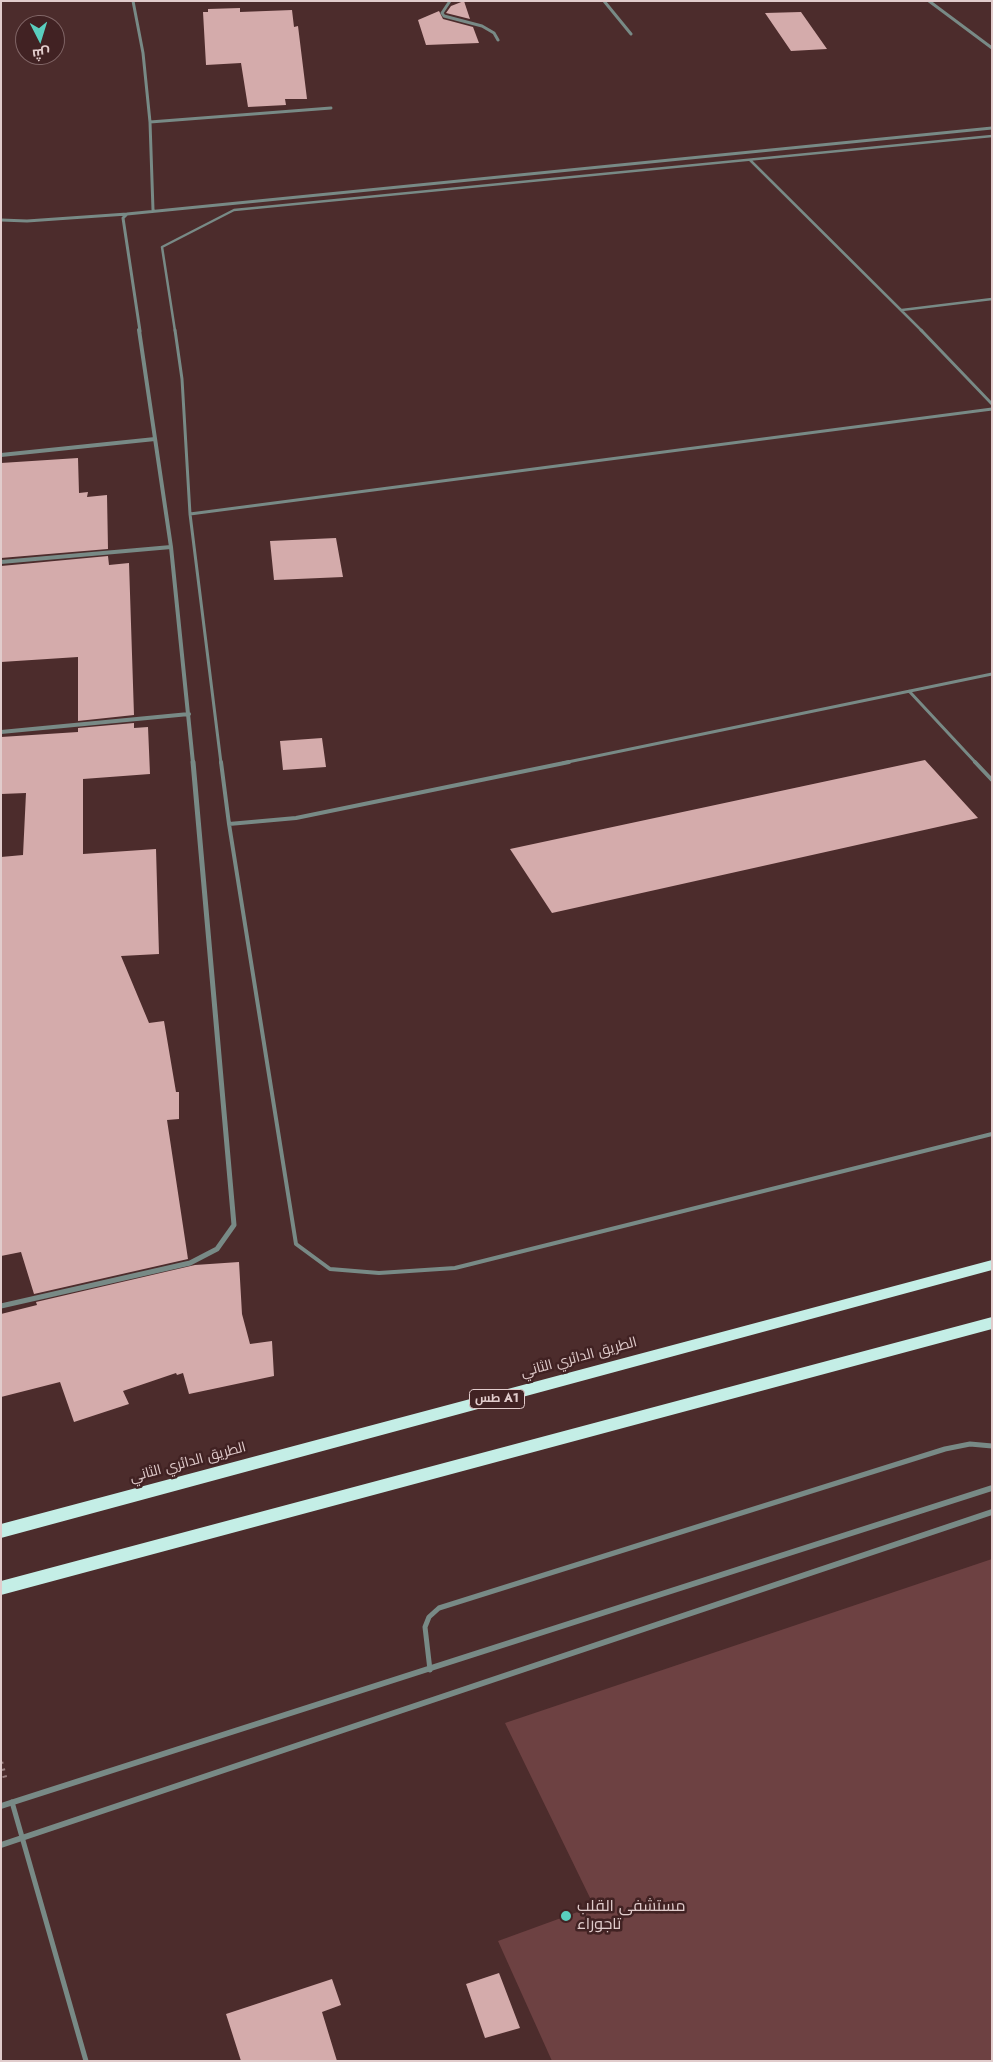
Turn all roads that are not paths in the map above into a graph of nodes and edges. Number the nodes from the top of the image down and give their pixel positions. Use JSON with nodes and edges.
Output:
{"nodes":[{"id":1,"x":133,"y":1,"type":"edge"},
{"id":2,"x":450,"y":1,"type":"edge"},
{"id":3,"x":604,"y":1,"type":"edge"},
{"id":4,"x":929,"y":1,"type":"edge"},
{"id":5,"x":631,"y":34,"type":"dead end"},
{"id":6,"x":498,"y":40,"type":"dead end"},
{"id":7,"x":992,"y":48,"type":"edge"},
{"id":8,"x":331,"y":108,"type":"dead end"},
{"id":9,"x":150,"y":122,"type":"junction"},
{"id":10,"x":992,"y":128,"type":"edge"},
{"id":11,"x":992,"y":136,"type":"edge"},
{"id":12,"x":750,"y":160,"type":"junction"},
{"id":13,"x":153,"y":210,"type":"junction"},
{"id":14,"x":127,"y":214,"type":"junction"},
{"id":15,"x":1,"y":220,"type":"edge"},
{"id":16,"x":992,"y":299,"type":"edge"},
{"id":17,"x":902,"y":310,"type":"junction"},
{"id":18,"x":992,"y":404,"type":"edge"},
{"id":19,"x":992,"y":409,"type":"edge"},
{"id":20,"x":155,"y":439,"type":"junction"},
{"id":21,"x":1,"y":455,"type":"edge"},
{"id":22,"x":190,"y":514,"type":"junction"},
{"id":23,"x":171,"y":547,"type":"junction"},
{"id":24,"x":1,"y":562,"type":"edge"},
{"id":25,"x":992,"y":674,"type":"edge"},
{"id":26,"x":909,"y":691,"type":"junction"},
{"id":27,"x":188,"y":714,"type":"junction"},
{"id":28,"x":1,"y":732,"type":"edge"},
{"id":29,"x":992,"y":780,"type":"edge"},
{"id":30,"x":229,"y":824,"type":"junction"},
{"id":31,"x":992,"y":1134,"type":"edge"},
{"id":32,"x":992,"y":1266,"type":"edge"},
{"id":33,"x":1,"y":1306,"type":"edge"},
{"id":34,"x":992,"y":1323,"type":"edge"},
{"id":35,"x":992,"y":1446,"type":"edge"},
{"id":36,"x":992,"y":1488,"type":"edge"},
{"id":37,"x":992,"y":1512,"type":"edge"},
{"id":38,"x":1,"y":1531,"type":"edge"},
{"id":39,"x":1,"y":1588,"type":"edge"},
{"id":40,"x":430,"y":1670,"type":"junction"},
{"id":41,"x":12,"y":1802,"type":"junction"},
{"id":42,"x":1,"y":1806,"type":"edge"},
{"id":43,"x":22,"y":1838,"type":"junction"},
{"id":44,"x":1,"y":1845,"type":"edge"},
{"id":45,"x":86,"y":2061,"type":"edge"}],
"edges":[{"from":1,"to":9,"type":"street"},
{"from":2,"to":6,"type":"street"},
{"from":3,"to":5,"type":"street"},
{"from":4,"to":7,"type":"street"},
{"from":8,"to":9,"type":"street"},
{"from":9,"to":13,"type":"street"},
{"from":10,"to":13,"type":"street"},
{"from":11,"to":12,"type":"lane"},
{"from":12,"to":17,"type":"lane"},
{"from":12,"to":22,"type":"lane"},
{"from":13,"to":14,"type":"street"},
{"from":14,"to":15,"type":"street"},
{"from":14,"to":20,"type":"street"},
{"from":16,"to":17,"type":"lane"},
{"from":17,"to":18,"type":"lane"},
{"from":19,"to":22,"type":"lane"},
{"from":20,"to":21,"type":"street"},
{"from":20,"to":23,"type":"street"},
{"from":22,"to":30,"type":"lane"},
{"from":23,"to":24,"type":"street"},
{"from":23,"to":27,"type":"street"},
{"from":25,"to":26,"type":"lane"},
{"from":26,"to":29,"type":"lane"},
{"from":26,"to":30,"type":"lane"},
{"from":27,"to":28,"type":"street"},
{"from":27,"to":33,"type":"street"},
{"from":30,"to":31,"type":"lane"},
{"from":32,"to":38,"type":"highway","name":"الطريق الدائري الثاني","number":"طس A1"},
{"from":34,"to":39,"type":"highway"},
{"from":35,"to":40,"type":"lane"},
{"from":36,"to":40,"type":"street"},
{"from":37,"to":43,"type":"street"},
{"from":40,"to":41,"type":"street"},
{"from":41,"to":42,"type":"street"},
{"from":41,"to":43,"type":"lane"},
{"from":43,"to":44,"type":"street"},
{"from":43,"to":45,"type":"lane"}]}
